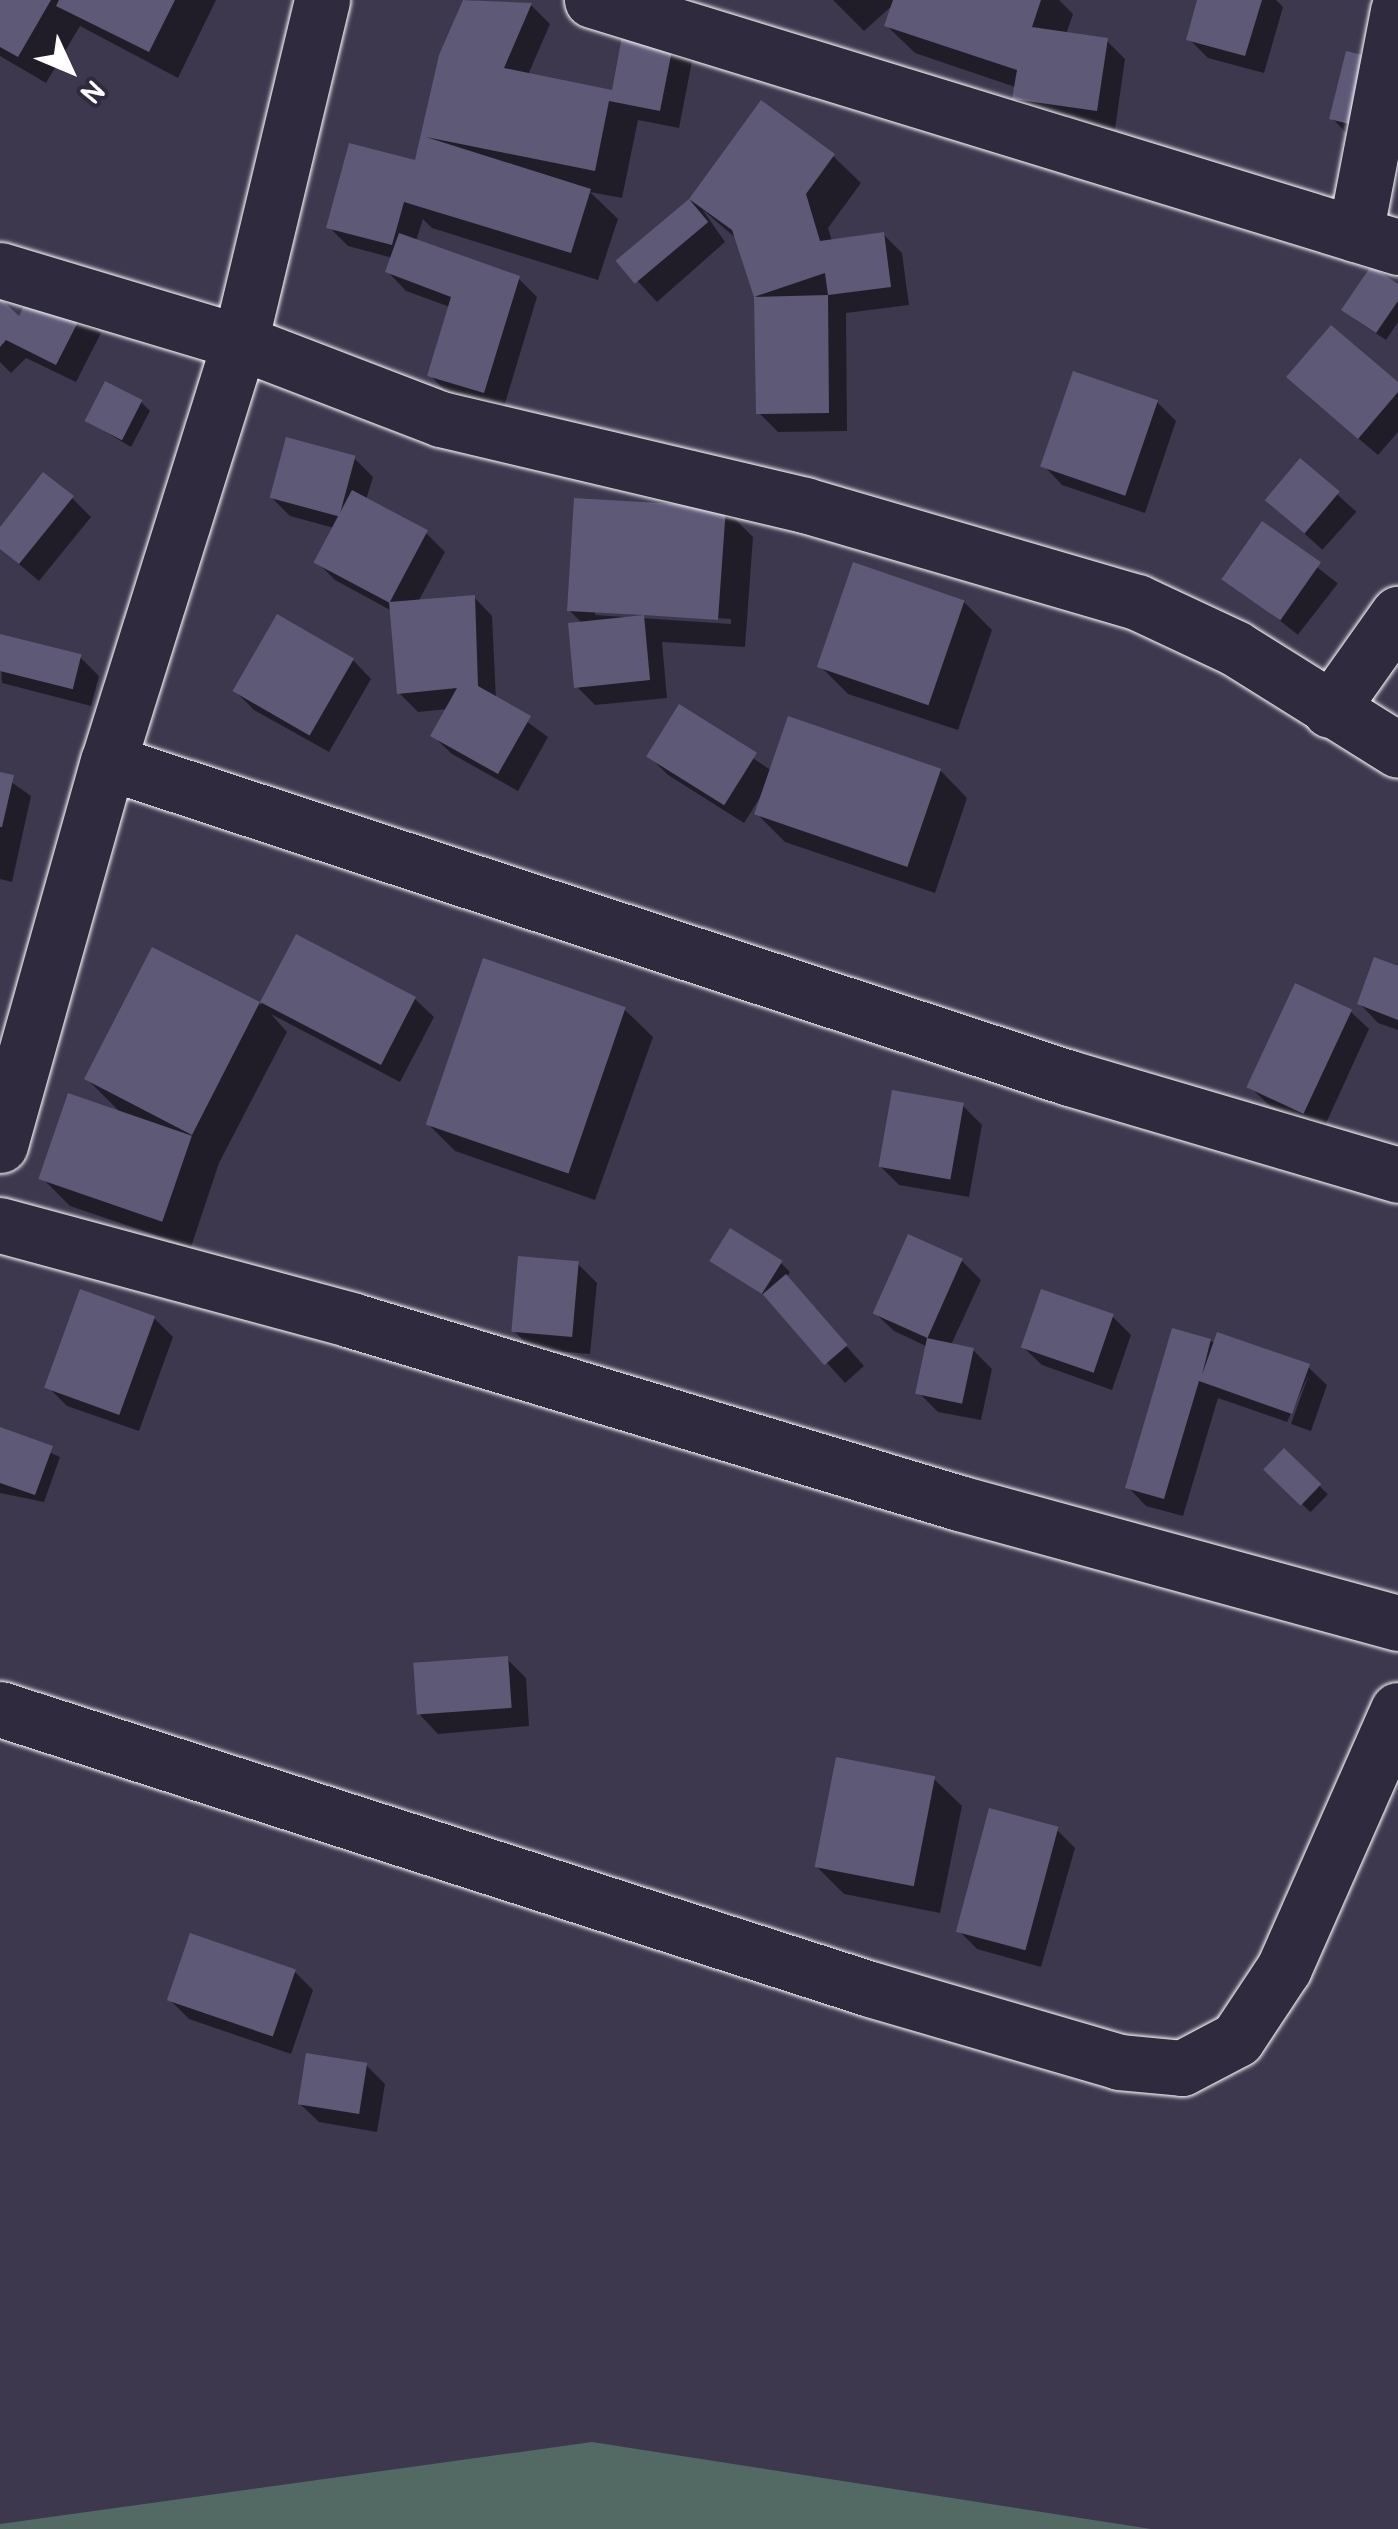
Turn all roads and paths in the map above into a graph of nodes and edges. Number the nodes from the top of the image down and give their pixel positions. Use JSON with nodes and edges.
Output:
{"nodes":[{"id":1,"x":322,"y":0,"type":"edge"},
{"id":2,"x":592,"y":0,"type":"edge"},
{"id":3,"x":1398,"y":10,"type":"edge"},
{"id":4,"x":1376,"y":240,"type":"edge"},
{"id":5,"x":0,"y":270,"type":"edge"},
{"id":6,"x":240,"y":342,"type":"junction"},
{"id":7,"x":1398,"y":614,"type":"edge"},
{"id":8,"x":1330,"y":710,"type":"junction"},
{"id":9,"x":1398,"y":750,"type":"edge"},
{"id":10,"x":108,"y":762,"type":"junction"},
{"id":11,"x":0,"y":1146,"type":"edge"},
{"id":12,"x":1398,"y":1175,"type":"edge"},
{"id":13,"x":0,"y":1226,"type":"edge"},
{"id":14,"x":1398,"y":1623,"type":"edge"},
{"id":15,"x":0,"y":1709,"type":"edge"},
{"id":16,"x":1398,"y":1710,"type":"edge"}],
"edges":[{"from":1,"to":6,"type":"street"},
{"from":2,"to":4,"type":"street"},
{"from":3,"to":4,"type":"street"},
{"from":5,"to":6,"type":"street"},
{"from":6,"to":8,"type":"street"},
{"from":6,"to":10,"type":"street"},
{"from":7,"to":8,"type":"street"},
{"from":8,"to":9,"type":"street"},
{"from":10,"to":11,"type":"street"},
{"from":10,"to":12,"type":"street"},
{"from":13,"to":14,"type":"street"},
{"from":15,"to":16,"type":"street"}]}
